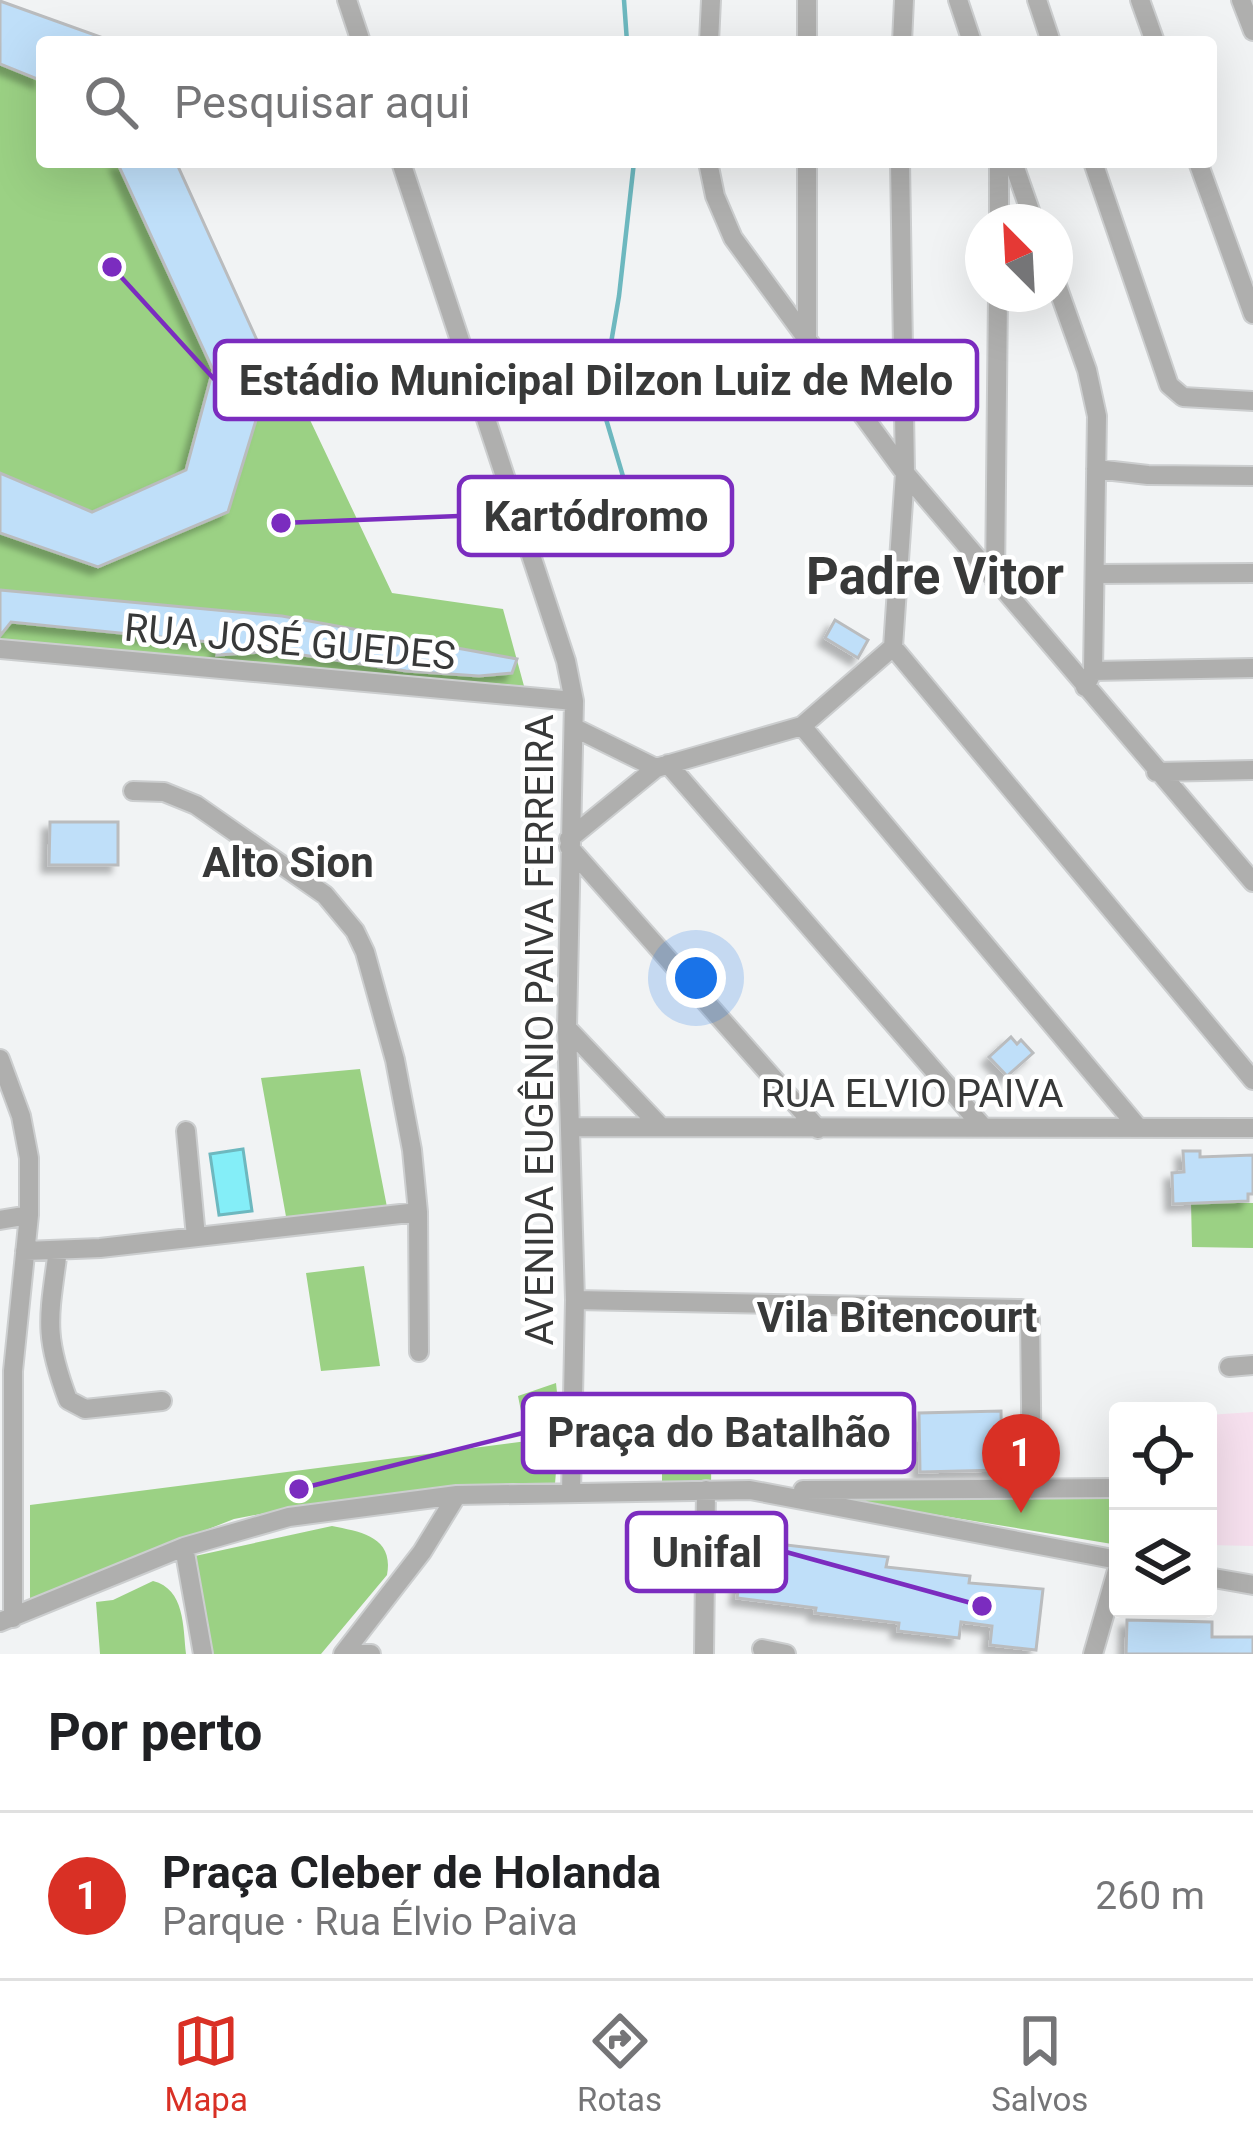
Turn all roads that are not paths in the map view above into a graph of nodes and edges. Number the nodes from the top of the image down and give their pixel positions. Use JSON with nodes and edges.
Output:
{"nodes":[{"id":1,"x":347,"y":0,"type":"edge"},
{"id":2,"x":711,"y":0,"type":"edge"},
{"id":3,"x":807,"y":0,"type":"edge"},
{"id":4,"x":904,"y":0,"type":"edge"},
{"id":5,"x":958,"y":0,"type":"edge"},
{"id":6,"x":1037,"y":0,"type":"edge"},
{"id":7,"x":1140,"y":0,"type":"edge"},
{"id":8,"x":1241,"y":0,"type":"edge"},
{"id":9,"x":1253,"y":31,"type":"edge"},
{"id":10,"x":359,"y":36,"type":"edge"},
{"id":11,"x":709,"y":36,"type":"edge"},
{"id":12,"x":807,"y":36,"type":"edge"},
{"id":13,"x":902,"y":36,"type":"edge"},
{"id":14,"x":970,"y":36,"type":"edge"},
{"id":15,"x":1049,"y":36,"type":"edge"},
{"id":16,"x":1153,"y":36,"type":"edge"},
{"id":17,"x":402,"y":168,"type":"edge"},
{"id":18,"x":709,"y":168,"type":"edge"},
{"id":19,"x":807,"y":168,"type":"edge"},
{"id":20,"x":900,"y":168,"type":"edge"},
{"id":21,"x":999,"y":168,"type":"edge"},
{"id":22,"x":1015,"y":168,"type":"edge"},
{"id":23,"x":1095,"y":168,"type":"edge"},
{"id":24,"x":1200,"y":168,"type":"edge"},
{"id":25,"x":999,"y":204,"type":"edge"},
{"id":26,"x":1028,"y":204,"type":"edge"},
{"id":27,"x":998,"y":312,"type":"edge"},
{"id":28,"x":1066,"y":312,"type":"edge"},
{"id":29,"x":1253,"y":314,"type":"edge"},
{"id":30,"x":807,"y":343,"type":"junction"},
{"id":31,"x":1253,"y":401,"type":"edge"},
{"id":32,"x":1096,"y":470,"type":"junction"},
{"id":33,"x":905,"y":473,"type":"junction"},
{"id":34,"x":1253,"y":476,"type":"edge"},
{"id":35,"x":1253,"y":572,"type":"edge"},
{"id":36,"x":1096,"y":574,"type":"junction"},
{"id":37,"x":995,"y":580,"type":"junction"},
{"id":38,"x":893,"y":647,"type":"junction"},
{"id":39,"x":0,"y":650,"type":"edge"},
{"id":40,"x":1253,"y":668,"type":"edge"},
{"id":41,"x":1089,"y":679,"type":"junction"},
{"id":42,"x":574,"y":701,"type":"junction"},
{"id":43,"x":802,"y":726,"type":"junction"},
{"id":44,"x":575,"y":728,"type":"junction"},
{"id":45,"x":662,"y":766,"type":"junction"},
{"id":46,"x":1253,"y":770,"type":"edge"},
{"id":47,"x":1156,"y":772,"type":"junction"},
{"id":48,"x":133,"y":791,"type":"dead end"},
{"id":49,"x":569,"y":843,"type":"junction"},
{"id":50,"x":1253,"y":882,"type":"edge"},
{"id":51,"x":567,"y":1028,"type":"junction"},
{"id":52,"x":1,"y":1066,"type":"edge"},
{"id":53,"x":1253,"y":1080,"type":"edge"},
{"id":54,"x":661,"y":1126,"type":"junction"},
{"id":55,"x":1137,"y":1126,"type":"junction"},
{"id":56,"x":570,"y":1127,"type":"junction"},
{"id":57,"x":983,"y":1127,"type":"junction"},
{"id":58,"x":1253,"y":1128,"type":"edge"},
{"id":59,"x":818,"y":1129,"type":"junction"},
{"id":60,"x":186,"y":1131,"type":"dead end"},
{"id":61,"x":418,"y":1212,"type":"junction"},
{"id":62,"x":29,"y":1215,"type":"junction"},
{"id":63,"x":0,"y":1220,"type":"edge"},
{"id":64,"x":196,"y":1237,"type":"junction"},
{"id":65,"x":58,"y":1250,"type":"junction"},
{"id":66,"x":25,"y":1251,"type":"junction"},
{"id":67,"x":575,"y":1300,"type":"junction"},
{"id":68,"x":419,"y":1352,"type":"dead end"},
{"id":69,"x":1253,"y":1365,"type":"edge"},
{"id":70,"x":1229,"y":1367,"type":"dead end"},
{"id":71,"x":7,"y":1372,"type":"edge"},
{"id":72,"x":161,"y":1402,"type":"dead end"},
{"id":73,"x":1109,"y":1488,"type":"edge"},
{"id":74,"x":1032,"y":1489,"type":"junction"},
{"id":75,"x":706,"y":1490,"type":"junction"},
{"id":76,"x":750,"y":1490,"type":"junction"},
{"id":77,"x":571,"y":1493,"type":"junction"},
{"id":78,"x":457,"y":1496,"type":"junction"},
{"id":79,"x":184,"y":1546,"type":"junction"},
{"id":80,"x":1109,"y":1561,"type":"edge"},
{"id":81,"x":1217,"y":1579,"type":"edge"},
{"id":82,"x":1253,"y":1585,"type":"edge"},
{"id":83,"x":1109,"y":1596,"type":"edge"},
{"id":84,"x":7,"y":1620,"type":"edge"},
{"id":85,"x":762,"y":1649,"type":"dead end"},
{"id":86,"x":343,"y":1653,"type":"edge"},
{"id":87,"x":203,"y":1654,"type":"edge"},
{"id":88,"x":370,"y":1654,"type":"edge"},
{"id":89,"x":704,"y":1654,"type":"edge"},
{"id":90,"x":786,"y":1654,"type":"edge"},
{"id":91,"x":1093,"y":1654,"type":"edge"}],
"edges":[{"from":1,"to":10,"type":"street"},
{"from":2,"to":11,"type":"street"},
{"from":3,"to":12,"type":"street"},
{"from":4,"to":13,"type":"street"},
{"from":5,"to":14,"type":"street"},
{"from":6,"to":15,"type":"street"},
{"from":7,"to":16,"type":"street"},
{"from":8,"to":9,"type":"street"},
{"from":17,"to":42,"type":"street","name":"AVENIDA EUGÊNIO PAIVA FERREIRA"},
{"from":18,"to":30,"type":"street"},
{"from":19,"to":30,"type":"street"},
{"from":20,"to":33,"type":"street"},
{"from":21,"to":25,"type":"street"},
{"from":22,"to":26,"type":"street"},
{"from":23,"to":31,"type":"street"},
{"from":24,"to":29,"type":"street"},
{"from":27,"to":37,"type":"street"},
{"from":28,"to":32,"type":"street"},
{"from":30,"to":33,"type":"street"},
{"from":32,"to":34,"type":"street"},
{"from":32,"to":36,"type":"street"},
{"from":33,"to":37,"type":"street"},
{"from":33,"to":38,"type":"street"},
{"from":35,"to":36,"type":"street"},
{"from":36,"to":41,"type":"street"},
{"from":37,"to":41,"type":"street"},
{"from":38,"to":43,"type":"street"},
{"from":38,"to":53,"type":"street"},
{"from":39,"to":42,"type":"street","name":"RUA JOSÉ GUEDES"},
{"from":40,"to":41,"type":"street"},
{"from":41,"to":47,"type":"street"},
{"from":42,"to":44,"type":"street","name":"AVENIDA EUGÊNIO PAIVA FERREIRA"},
{"from":43,"to":45,"type":"street"},
{"from":43,"to":55,"type":"street"},
{"from":44,"to":45,"type":"street"},
{"from":44,"to":49,"type":"street","name":"AVENIDA EUGÊNIO PAIVA FERREIRA"},
{"from":45,"to":49,"type":"street"},
{"from":45,"to":57,"type":"street"},
{"from":46,"to":47,"type":"street"},
{"from":47,"to":50,"type":"street"},
{"from":48,"to":61,"type":"street"},
{"from":49,"to":51,"type":"street","name":"AVENIDA EUGÊNIO PAIVA FERREIRA"},
{"from":49,"to":59,"type":"street"},
{"from":51,"to":54,"type":"street"},
{"from":51,"to":56,"type":"street","name":"AVENIDA EUGÊNIO PAIVA FERREIRA"},
{"from":52,"to":62,"type":"street"},
{"from":54,"to":56,"type":"street","name":"RUA ELVIO PAIVA"},
{"from":54,"to":59,"type":"street","name":"RUA ELVIO PAIVA"},
{"from":55,"to":57,"type":"street","name":"RUA ELVIO PAIVA"},
{"from":55,"to":58,"type":"street","name":"RUA ELVIO PAIVA"},
{"from":56,"to":67,"type":"street","name":"AVENIDA EUGÊNIO PAIVA FERREIRA"},
{"from":57,"to":59,"type":"street","name":"RUA ELVIO PAIVA"},
{"from":60,"to":64,"type":"street"},
{"from":61,"to":64,"type":"street"},
{"from":61,"to":68,"type":"street"},
{"from":62,"to":63,"type":"street"},
{"from":62,"to":66,"type":"street"},
{"from":64,"to":65,"type":"street"},
{"from":65,"to":66,"type":"street"},
{"from":65,"to":72,"type":"street"},
{"from":66,"to":71,"type":"street"},
{"from":67,"to":74,"type":"street"},
{"from":67,"to":77,"type":"street","name":"AVENIDA EUGÊNIO PAIVA FERREIRA"},
{"from":69,"to":70,"type":"street"},
{"from":71,"to":84,"type":"street"},
{"from":73,"to":74,"type":"street"},
{"from":74,"to":76,"type":"street"},
{"from":75,"to":76,"type":"street"},
{"from":75,"to":77,"type":"street"},
{"from":75,"to":89,"type":"street"},
{"from":76,"to":80,"type":"street"},
{"from":77,"to":78,"type":"street"},
{"from":78,"to":79,"type":"street"},
{"from":78,"to":86,"type":"street"},
{"from":79,"to":84,"type":"street"},
{"from":79,"to":87,"type":"street"},
{"from":81,"to":82,"type":"street"},
{"from":83,"to":91,"type":"street"},
{"from":85,"to":90,"type":"street"},
{"from":86,"to":88,"type":"street"}]}
